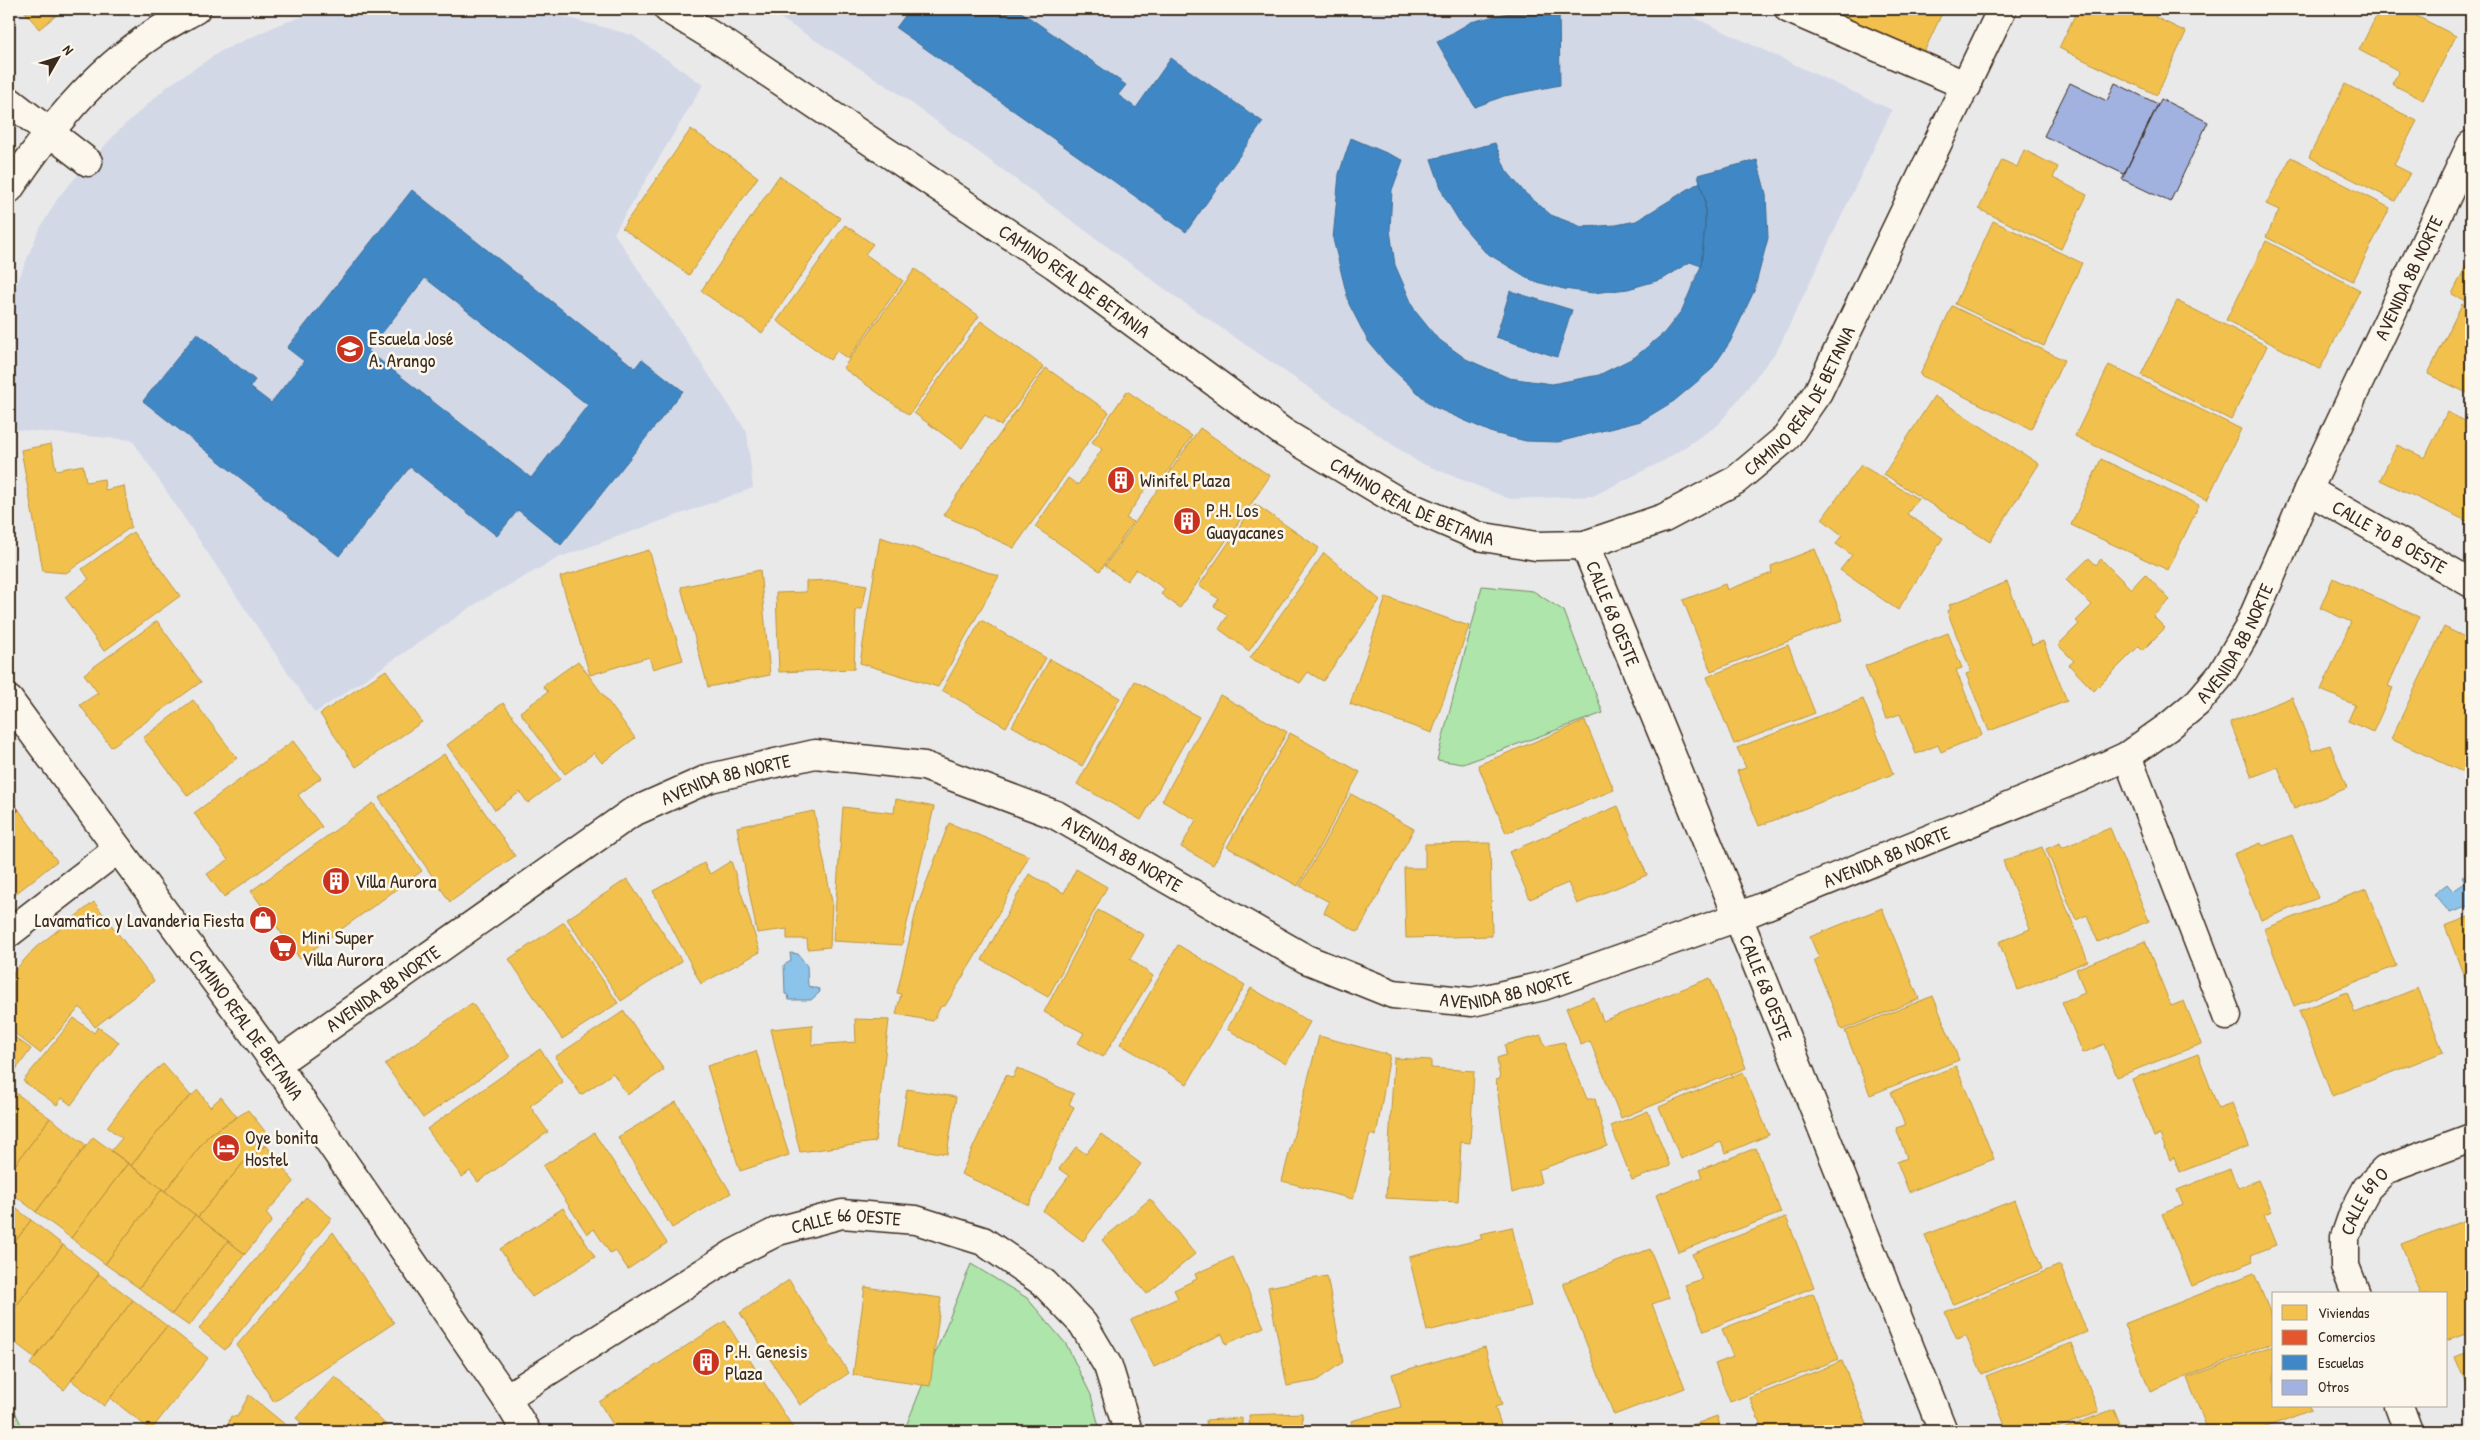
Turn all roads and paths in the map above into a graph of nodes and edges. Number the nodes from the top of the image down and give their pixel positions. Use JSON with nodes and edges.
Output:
{"nodes":[{"id":1,"x":196,"y":9,"type":"edge"},
{"id":2,"x":668,"y":9,"type":"edge"},
{"id":3,"x":1789,"y":9,"type":"edge"},
{"id":4,"x":2002,"y":9,"type":"edge"},
{"id":5,"x":1967,"y":86,"type":"junction"},
{"id":6,"x":9,"y":101,"type":"edge"},
{"id":7,"x":48,"y":132,"type":"junction"},
{"id":8,"x":2471,"y":145,"type":"edge"},
{"id":9,"x":88,"y":162,"type":"dead end"},
{"id":10,"x":9,"y":190,"type":"edge"},
{"id":11,"x":2308,"y":490,"type":"junction"},
{"id":12,"x":1585,"y":546,"type":"junction"},
{"id":13,"x":2471,"y":583,"type":"edge"},
{"id":14,"x":9,"y":700,"type":"edge"},
{"id":15,"x":2127,"y":756,"type":"junction"},
{"id":16,"x":118,"y":849,"type":"junction"},
{"id":17,"x":1738,"y":917,"type":"junction"},
{"id":18,"x":9,"y":933,"type":"edge"},
{"id":19,"x":2227,"y":1016,"type":"dead end"},
{"id":20,"x":276,"y":1064,"type":"junction"},
{"id":21,"x":2471,"y":1138,"type":"edge"},
{"id":22,"x":2355,"y":1292,"type":"edge"},
{"id":23,"x":506,"y":1398,"type":"junction"},
{"id":24,"x":2400,"y":1408,"type":"edge"},
{"id":25,"x":526,"y":1431,"type":"edge"},
{"id":26,"x":1128,"y":1431,"type":"edge"},
{"id":27,"x":1943,"y":1431,"type":"edge"},
{"id":28,"x":2408,"y":1431,"type":"edge"}],
"edges":[{"from":1,"to":7,"type":"street"},
{"from":2,"to":12,"type":"street","name":"CAMINO REAL DE BETANIA"},
{"from":3,"to":5,"type":"street"},
{"from":4,"to":5,"type":"street","name":"CAMINO REAL DE BETANIA"},
{"from":5,"to":12,"type":"street","name":"CAMINO REAL DE BETANIA"},
{"from":6,"to":7,"type":"street"},
{"from":7,"to":9,"type":"street"},
{"from":7,"to":10,"type":"street"},
{"from":8,"to":11,"type":"street","name":"AVENIDA 8B NORTE"},
{"from":11,"to":13,"type":"street","name":"CALLE 70 B OESTE"},
{"from":11,"to":15,"type":"street","name":"AVENIDA 8B NORTE"},
{"from":12,"to":17,"type":"street","name":"CALLE 68 OESTE"},
{"from":14,"to":16,"type":"street","name":"CAMINO REAL DE BETANIA"},
{"from":15,"to":17,"type":"street","name":"AVENIDA 8B NORTE"},
{"from":15,"to":19,"type":"street"},
{"from":16,"to":18,"type":"street"},
{"from":16,"to":20,"type":"street","name":"CAMINO REAL DE BETANIA"},
{"from":17,"to":20,"type":"street","name":"AVENIDA 8B NORTE"},
{"from":17,"to":27,"type":"street","name":"CALLE 68 OESTE"},
{"from":20,"to":23,"type":"street","name":"CAMINO REAL DE BETANIA"},
{"from":21,"to":22,"type":"street","name":"CALLE 69 O"},
{"from":23,"to":25,"type":"street","name":"CAMINO REAL DE BETANIA"},
{"from":23,"to":26,"type":"street","name":"CALLE 66 OESTE"},
{"from":24,"to":28,"type":"street"}]}
